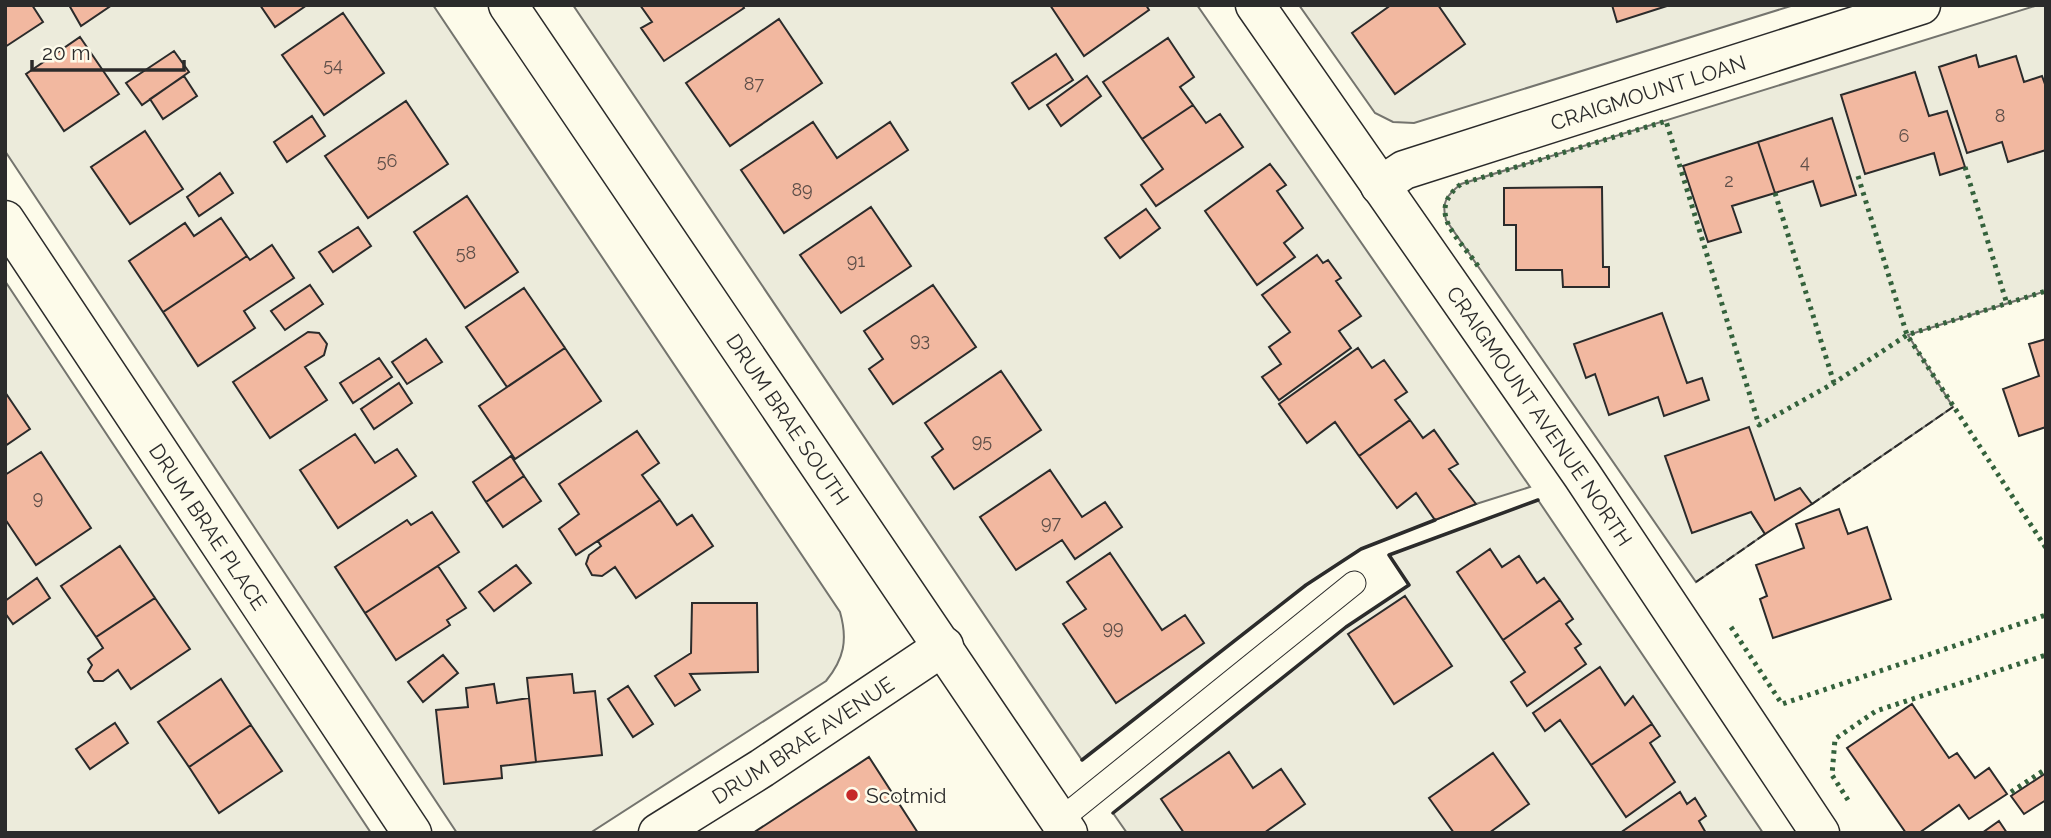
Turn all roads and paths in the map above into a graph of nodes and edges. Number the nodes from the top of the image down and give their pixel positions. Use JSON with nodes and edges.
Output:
{"nodes":[{"id":1,"x":508,"y":5,"type":"edge"},
{"id":2,"x":1255,"y":5,"type":"edge"},
{"id":3,"x":1921,"y":5,"type":"edge"},
{"id":4,"x":1380,"y":186,"type":"junction"},
{"id":5,"x":5,"y":220,"type":"edge"},
{"id":6,"x":1354,"y":583,"type":"dead end"},
{"id":7,"x":944,"y":646,"type":"junction"},
{"id":8,"x":1064,"y":827,"type":"edge"},
{"id":9,"x":412,"y":833,"type":"edge"},
{"id":10,"x":658,"y":833,"type":"edge"},
{"id":11,"x":1820,"y":833,"type":"edge"}],
"edges":[{"from":1,"to":7,"type":"street","name":"DRUM BRAE SOUTH"},
{"from":2,"to":4,"type":"street","name":"CRAIGMOUNT AVENUE NORTH"},
{"from":3,"to":4,"type":"street","name":"CRAIGMOUNT LOAN"},
{"from":4,"to":11,"type":"street","name":"CRAIGMOUNT AVENUE NORTH"},
{"from":5,"to":9,"type":"street","name":"DRUM BRAE PLACE"},
{"from":6,"to":8,"type":"lane"},
{"from":7,"to":8,"type":"street","name":"DRUM BRAE SOUTH"},
{"from":7,"to":10,"type":"street","name":"DRUM BRAE AVENUE"}]}
